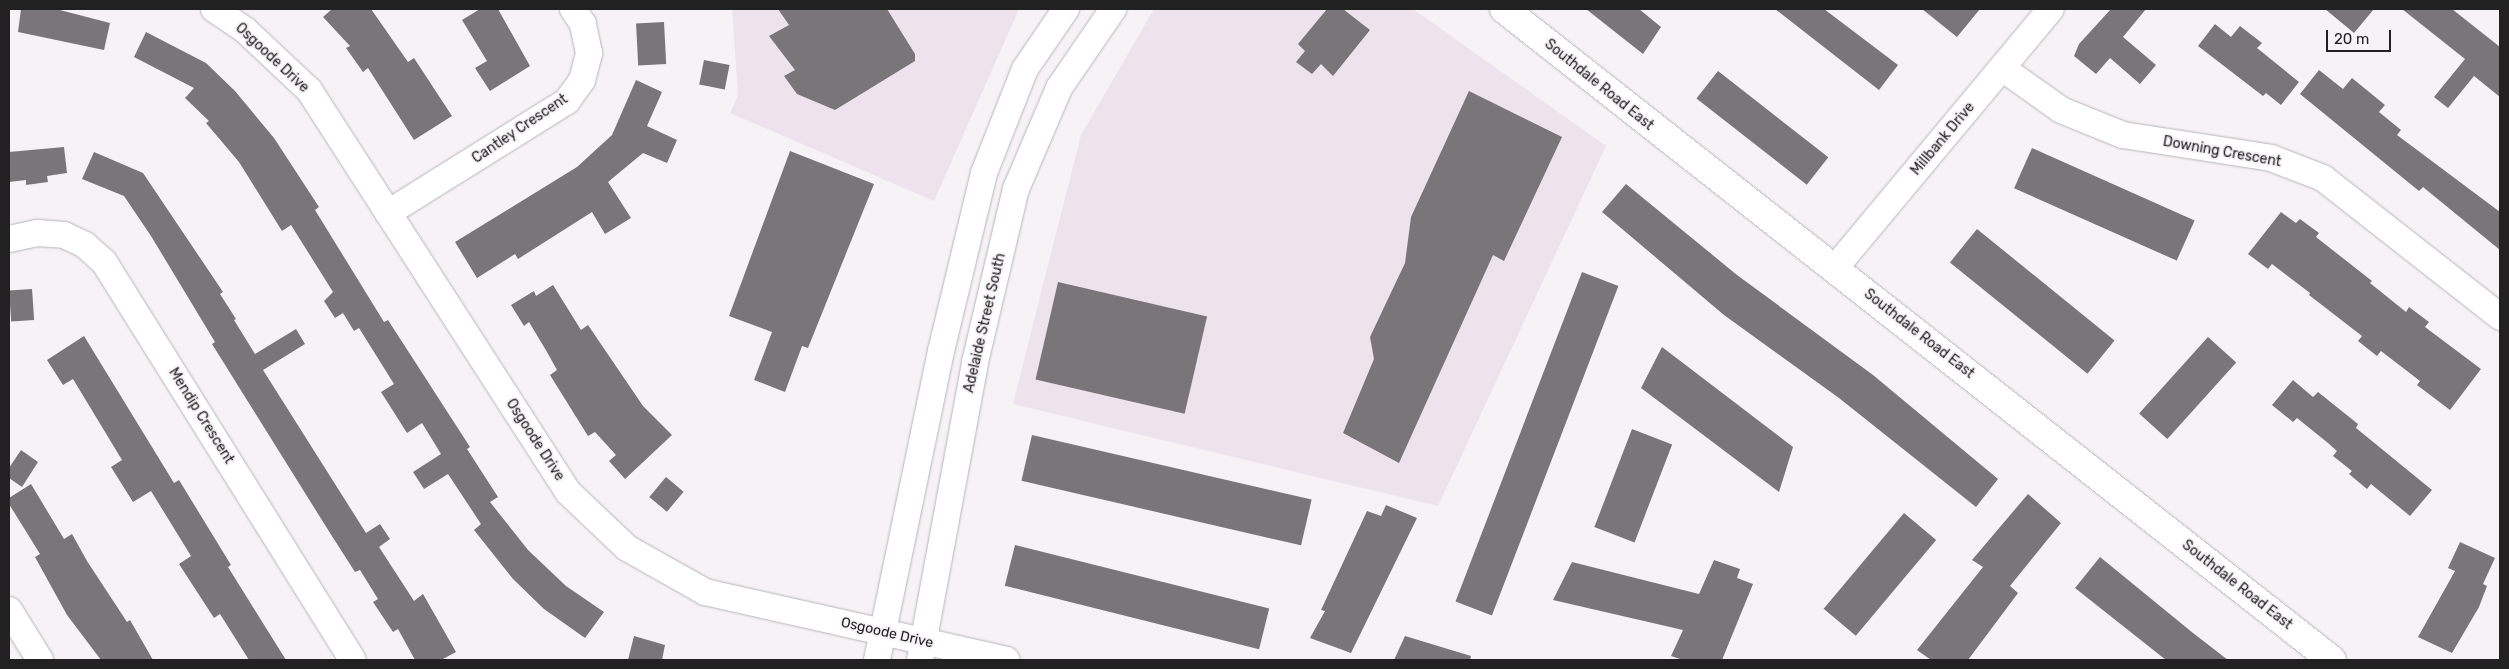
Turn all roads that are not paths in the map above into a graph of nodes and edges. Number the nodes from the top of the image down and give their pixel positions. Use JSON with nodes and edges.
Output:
{"nodes":[{"id":1,"x":214,"y":9,"type":"edge"},
{"id":2,"x":573,"y":9,"type":"edge"},
{"id":3,"x":1066,"y":9,"type":"edge"},
{"id":4,"x":1113,"y":9,"type":"edge"},
{"id":5,"x":1504,"y":9,"type":"edge"},
{"id":6,"x":2051,"y":9,"type":"edge"},
{"id":7,"x":2002,"y":68,"type":"junction"},
{"id":8,"x":388,"y":213,"type":"junction"},
{"id":9,"x":9,"y":239,"type":"edge"},
{"id":10,"x":1835,"y":268,"type":"junction"},
{"id":11,"x":2500,"y":317,"type":"edge"},
{"id":12,"x":9,"y":610,"type":"edge"},
{"id":13,"x":883,"y":632,"type":"junction"},
{"id":14,"x":922,"y":651,"type":"edge"},
{"id":15,"x":40,"y":660,"type":"edge"},
{"id":16,"x":353,"y":660,"type":"edge"},
{"id":17,"x":878,"y":660,"type":"edge"},
{"id":18,"x":1006,"y":660,"type":"edge"},
{"id":19,"x":2332,"y":660,"type":"edge"}],
"edges":[{"from":1,"to":8,"type":"street","name":"Osgoode Drive"},
{"from":2,"to":8,"type":"street","name":"Cantley Crescent"},
{"from":3,"to":13,"type":"street"},
{"from":4,"to":14,"type":"street","name":"Adelaide Street South"},
{"from":5,"to":10,"type":"main road","name":"Southdale Road East"},
{"from":6,"to":7,"type":"street","name":"Millbank Drive"},
{"from":7,"to":10,"type":"street","name":"Millbank Drive"},
{"from":7,"to":11,"type":"street","name":"Downing Crescent"},
{"from":8,"to":13,"type":"street","name":"Osgoode Drive"},
{"from":9,"to":16,"type":"street","name":"Mendip Crescent"},
{"from":10,"to":19,"type":"main road","name":"Southdale Road East"},
{"from":12,"to":15,"type":"street"},
{"from":13,"to":14,"type":"street","name":"Osgoode Drive"},
{"from":13,"to":17,"type":"street"},
{"from":14,"to":18,"type":"street","name":"Osgoode Drive"}]}
